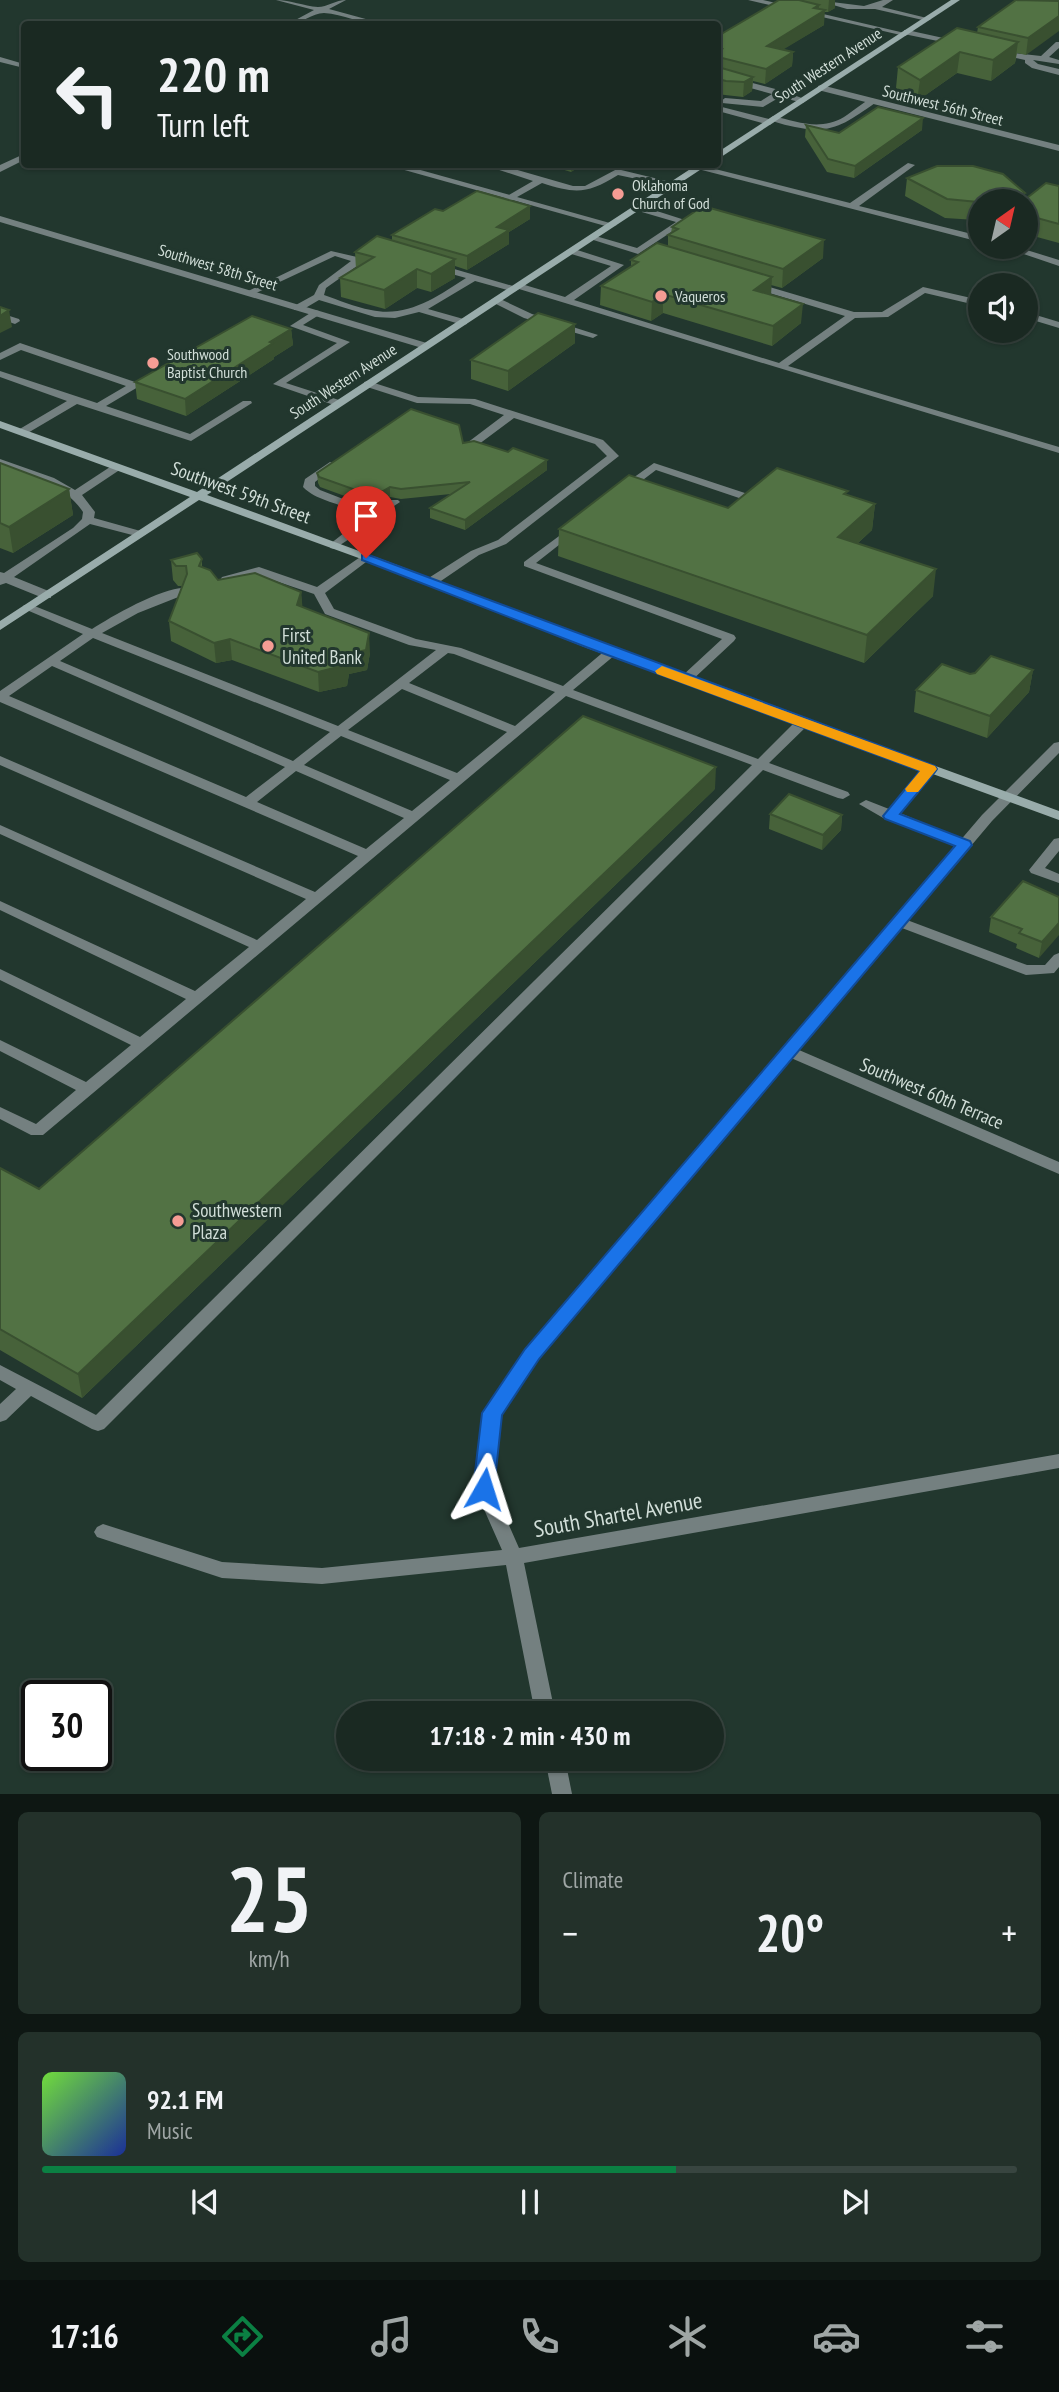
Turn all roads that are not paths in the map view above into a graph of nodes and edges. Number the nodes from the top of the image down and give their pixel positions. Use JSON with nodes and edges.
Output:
{"nodes":[{"id":1,"x":281,"y":0,"type":"edge"},
{"id":2,"x":342,"y":0,"type":"edge"},
{"id":3,"x":752,"y":0,"type":"edge"},
{"id":4,"x":820,"y":0,"type":"edge"},
{"id":5,"x":889,"y":0,"type":"edge"},
{"id":6,"x":956,"y":0,"type":"edge"},
{"id":7,"x":772,"y":2,"type":"edge"},
{"id":8,"x":878,"y":8,"type":"junction"},
{"id":9,"x":321,"y":10,"type":"junction"},
{"id":10,"x":927,"y":19,"type":"junction"},
{"id":11,"x":298,"y":21,"type":"edge"},
{"id":12,"x":367,"y":21,"type":"edge"},
{"id":13,"x":906,"y":33,"type":"junction"},
{"id":14,"x":961,"y":44,"type":"edge"},
{"id":15,"x":1059,"y":44,"type":"edge"},
{"id":16,"x":987,"y":51,"type":"edge"},
{"id":17,"x":1044,"y":58,"type":"junction"},
{"id":18,"x":0,"y":59,"type":"edge"},
{"id":19,"x":1028,"y":60,"type":"junction"},
{"id":20,"x":1059,"y":62,"type":"edge"},
{"id":21,"x":21,"y":65,"type":"edge"},
{"id":22,"x":1059,"y":72,"type":"edge"},
{"id":23,"x":721,"y":78,"type":"edge"},
{"id":24,"x":821,"y":88,"type":"junction"},
{"id":25,"x":780,"y":93,"type":"junction"},
{"id":26,"x":803,"y":100,"type":"junction"},
{"id":27,"x":873,"y":101,"type":"junction"},
{"id":28,"x":721,"y":104,"type":"edge"},
{"id":29,"x":721,"y":105,"type":"edge"},
{"id":30,"x":772,"y":121,"type":"junction"},
{"id":31,"x":1059,"y":148,"type":"edge"},
{"id":32,"x":721,"y":154,"type":"edge"},
{"id":33,"x":21,"y":158,"type":"edge"},
{"id":34,"x":911,"y":165,"type":"dead end"},
{"id":35,"x":412,"y":168,"type":"edge"},
{"id":36,"x":499,"y":168,"type":"edge"},
{"id":37,"x":699,"y":168,"type":"edge"},
{"id":38,"x":710,"y":168,"type":"edge"},
{"id":39,"x":0,"y":169,"type":"edge"},
{"id":40,"x":541,"y":180,"type":"junction"},
{"id":41,"x":674,"y":184,"type":"junction"},
{"id":42,"x":510,"y":198,"type":"junction"},
{"id":43,"x":853,"y":206,"type":"junction"},
{"id":44,"x":638,"y":208,"type":"junction"},
{"id":45,"x":0,"y":219,"type":"edge"},
{"id":46,"x":612,"y":225,"type":"junction"},
{"id":47,"x":968,"y":236,"type":"edge"},
{"id":48,"x":592,"y":238,"type":"junction"},
{"id":49,"x":571,"y":251,"type":"junction"},
{"id":50,"x":638,"y":251,"type":"junction"},
{"id":51,"x":388,"y":253,"type":"edge"},
{"id":52,"x":650,"y":254,"type":"edge"},
{"id":53,"x":1038,"y":256,"type":"edge"},
{"id":54,"x":358,"y":260,"type":"junction"},
{"id":55,"x":425,"y":263,"type":"edge"},
{"id":56,"x":1059,"y":263,"type":"edge"},
{"id":57,"x":475,"y":278,"type":"junction"},
{"id":58,"x":739,"y":281,"type":"edge"},
{"id":59,"x":516,"y":287,"type":"junction"},
{"id":60,"x":249,"y":293,"type":"junction"},
{"id":61,"x":318,"y":297,"type":"junction"},
{"id":62,"x":496,"y":300,"type":"junction"},
{"id":63,"x":968,"y":300,"type":"edge"},
{"id":64,"x":566,"y":301,"type":"junction"},
{"id":65,"x":298,"y":308,"type":"junction"},
{"id":66,"x":418,"y":309,"type":"junction"},
{"id":67,"x":316,"y":313,"type":"junction"},
{"id":68,"x":853,"y":315,"type":"junction"},
{"id":69,"x":0,"y":316,"type":"edge"},
{"id":70,"x":1038,"y":319,"type":"edge"},
{"id":71,"x":15,"y":321,"type":"dead end"},
{"id":72,"x":463,"y":322,"type":"junction"},
{"id":73,"x":1059,"y":325,"type":"edge"},
{"id":74,"x":593,"y":335,"type":"dead end"},
{"id":75,"x":426,"y":346,"type":"junction"},
{"id":76,"x":0,"y":357,"type":"edge"},
{"id":77,"x":780,"y":367,"type":"junction"},
{"id":78,"x":0,"y":374,"type":"edge"},
{"id":79,"x":369,"y":384,"type":"junction"},
{"id":80,"x":76,"y":400,"type":"junction"},
{"id":81,"x":417,"y":400,"type":"junction"},
{"id":82,"x":247,"y":403,"type":"dead end"},
{"id":83,"x":338,"y":403,"type":"junction"},
{"id":84,"x":98,"y":407,"type":"junction"},
{"id":85,"x":411,"y":410,"type":"edge"},
{"id":86,"x":513,"y":414,"type":"junction"},
{"id":87,"x":0,"y":424,"type":"edge"},
{"id":88,"x":22,"y":432,"type":"junction"},
{"id":89,"x":467,"y":448,"type":"edge"},
{"id":90,"x":1056,"y":450,"type":"edge"},
{"id":91,"x":0,"y":463,"type":"edge"},
{"id":92,"x":334,"y":466,"type":"edge"},
{"id":93,"x":117,"y":467,"type":"junction"},
{"id":94,"x":75,"y":495,"type":"junction"},
{"id":95,"x":197,"y":496,"type":"junction"},
{"id":96,"x":610,"y":500,"type":"edge"},
{"id":97,"x":394,"y":502,"type":"dead end"},
{"id":98,"x":738,"y":511,"type":"edge"},
{"id":99,"x":589,"y":516,"type":"edge"},
{"id":100,"x":369,"y":519,"type":"junction"},
{"id":101,"x":88,"y":520,"type":"junction"},
{"id":102,"x":140,"y":534,"type":"junction"},
{"id":103,"x":334,"y":546,"type":"junction"},
{"id":104,"x":366,"y":558,"type":"junction"},
{"id":105,"x":2,"y":579,"type":"edge"},
{"id":106,"x":431,"y":582,"type":"junction"},
{"id":107,"x":208,"y":584,"type":"edge"},
{"id":108,"x":182,"y":591,"type":"edge"},
{"id":109,"x":319,"y":592,"type":"junction"},
{"id":110,"x":47,"y":595,"type":"junction"},
{"id":111,"x":27,"y":608,"type":"junction"},
{"id":112,"x":0,"y":626,"type":"edge"},
{"id":113,"x":93,"y":635,"type":"junction"},
{"id":114,"x":446,"y":649,"type":"junction"},
{"id":115,"x":611,"y":652,"type":"junction"},
{"id":116,"x":52,"y":662,"type":"junction"},
{"id":117,"x":686,"y":679,"type":"junction"},
{"id":118,"x":401,"y":684,"type":"junction"},
{"id":119,"x":565,"y":691,"type":"junction"},
{"id":120,"x":3,"y":701,"type":"edge"},
{"id":121,"x":803,"y":722,"type":"junction"},
{"id":122,"x":341,"y":730,"type":"junction"},
{"id":123,"x":516,"y":731,"type":"junction"},
{"id":124,"x":1059,"y":746,"type":"edge"},
{"id":125,"x":0,"y":760,"type":"edge"},
{"id":126,"x":761,"y":764,"type":"junction"},
{"id":127,"x":296,"y":765,"type":"junction"},
{"id":128,"x":930,"y":769,"type":"junction"},
{"id":129,"x":460,"y":779,"type":"junction"},
{"id":130,"x":843,"y":795,"type":"dead end"},
{"id":131,"x":1008,"y":797,"type":"junction"},
{"id":132,"x":247,"y":803,"type":"junction"},
{"id":133,"x":866,"y":804,"type":"dead end"},
{"id":134,"x":890,"y":816,"type":"junction"},
{"id":135,"x":1059,"y":816,"type":"edge"},
{"id":136,"x":414,"y":817,"type":"junction"},
{"id":137,"x":0,"y":829,"type":"edge"},
{"id":138,"x":1059,"y":842,"type":"edge"},
{"id":139,"x":964,"y":845,"type":"junction"},
{"id":140,"x":369,"y":855,"type":"junction"},
{"id":141,"x":1059,"y":878,"type":"edge"},
{"id":142,"x":317,"y":898,"type":"junction"},
{"id":143,"x":0,"y":905,"type":"edge"},
{"id":144,"x":899,"y":922,"type":"junction"},
{"id":145,"x":259,"y":946,"type":"junction"},
{"id":146,"x":1059,"y":958,"type":"edge"},
{"id":147,"x":0,"y":974,"type":"edge"},
{"id":148,"x":197,"y":998,"type":"junction"},
{"id":149,"x":142,"y":1044,"type":"junction"},
{"id":150,"x":0,"y":1045,"type":"edge"},
{"id":151,"x":790,"y":1052,"type":"junction"},
{"id":152,"x":87,"y":1090,"type":"junction"},
{"id":153,"x":0,"y":1112,"type":"edge"},
{"id":154,"x":1059,"y":1168,"type":"edge"},
{"id":155,"x":0,"y":1372,"type":"edge"},
{"id":156,"x":28,"y":1388,"type":"junction"},
{"id":157,"x":0,"y":1415,"type":"edge"},
{"id":158,"x":1059,"y":1461,"type":"edge"},
{"id":159,"x":103,"y":1532,"type":"dead end"},
{"id":160,"x":514,"y":1557,"type":"junction"},
{"id":161,"x":543,"y":1701,"type":"edge"},
{"id":162,"x":557,"y":1771,"type":"edge"},
{"id":163,"x":562,"y":1794,"type":"edge"}],
"edges":[{"from":1,"to":9,"type":"street"},
{"from":2,"to":9,"type":"street"},
{"from":3,"to":7,"type":"street"},
{"from":4,"to":8,"type":"street"},
{"from":5,"to":8,"type":"street"},
{"from":6,"to":10,"type":"main road","name":"South Western Avenue"},
{"from":7,"to":13,"type":"street"},
{"from":8,"to":10,"type":"street"},
{"from":9,"to":11,"type":"street"},
{"from":9,"to":12,"type":"street"},
{"from":10,"to":13,"type":"main road","name":"South Western Avenue"},
{"from":13,"to":14,"type":"street"},
{"from":13,"to":24,"type":"main road","name":"South Western Avenue"},
{"from":15,"to":17,"type":"street"},
{"from":16,"to":19,"type":"street"},
{"from":17,"to":19,"type":"street"},
{"from":17,"to":20,"type":"street"},
{"from":18,"to":21,"type":"street"},
{"from":19,"to":22,"type":"street"},
{"from":23,"to":25,"type":"street"},
{"from":24,"to":26,"type":"main road","name":"South Western Avenue"},
{"from":24,"to":27,"type":"street","name":"Southwest 56th Street"},
{"from":25,"to":26,"type":"street"},
{"from":25,"to":28,"type":"street"},
{"from":26,"to":30,"type":"main road","name":"South Western Avenue"},
{"from":27,"to":30,"type":"street"},
{"from":27,"to":31,"type":"street","name":"Southwest 56th Street"},
{"from":29,"to":30,"type":"street"},
{"from":30,"to":32,"type":"main road","name":"South Western Avenue"},
{"from":33,"to":39,"type":"street"},
{"from":34,"to":43,"type":"street"},
{"from":35,"to":42,"type":"street"},
{"from":36,"to":40,"type":"street"},
{"from":37,"to":41,"type":"main road","name":"South Western Avenue"},
{"from":38,"to":43,"type":"street"},
{"from":40,"to":41,"type":"street"},
{"from":40,"to":42,"type":"street"},
{"from":41,"to":44,"type":"main road","name":"South Western Avenue"},
{"from":42,"to":46,"type":"street"},
{"from":43,"to":47,"type":"street"},
{"from":44,"to":46,"type":"main road","name":"South Western Avenue"},
{"from":44,"to":50,"type":"street"},
{"from":45,"to":60,"type":"street","name":"Southwest 58th Street"},
{"from":46,"to":48,"type":"main road","name":"South Western Avenue"},
{"from":48,"to":49,"type":"main road","name":"South Western Avenue"},
{"from":48,"to":50,"type":"street"},
{"from":49,"to":59,"type":"main road","name":"South Western Avenue"},
{"from":49,"to":64,"type":"street"},
{"from":50,"to":52,"type":"street"},
{"from":51,"to":54,"type":"street"},
{"from":53,"to":56,"type":"street"},
{"from":54,"to":60,"type":"street"},
{"from":54,"to":61,"type":"street"},
{"from":55,"to":57,"type":"street"},
{"from":57,"to":59,"type":"street"},
{"from":57,"to":66,"type":"street"},
{"from":58,"to":68,"type":"street"},
{"from":59,"to":62,"type":"main road","name":"South Western Avenue"},
{"from":59,"to":64,"type":"street"},
{"from":60,"to":65,"type":"street","name":"Southwest 58th Street"},
{"from":61,"to":65,"type":"street"},
{"from":61,"to":66,"type":"street"},
{"from":62,"to":72,"type":"main road","name":"South Western Avenue"},
{"from":62,"to":74,"type":"street"},
{"from":63,"to":68,"type":"street"},
{"from":64,"to":77,"type":"street"},
{"from":65,"to":67,"type":"street","name":"Southwest 58th Street"},
{"from":66,"to":72,"type":"street"},
{"from":67,"to":75,"type":"street","name":"Southwest 58th Street"},
{"from":67,"to":83,"type":"street"},
{"from":68,"to":77,"type":"street"},
{"from":69,"to":71,"type":"street"},
{"from":70,"to":73,"type":"street"},
{"from":72,"to":75,"type":"main road","name":"South Western Avenue"},
{"from":75,"to":79,"type":"main road","name":"South Western Avenue"},
{"from":76,"to":84,"type":"street"},
{"from":77,"to":90,"type":"street"},
{"from":78,"to":80,"type":"street"},
{"from":79,"to":81,"type":"street"},
{"from":79,"to":83,"type":"main road","name":"South Western Avenue"},
{"from":80,"to":84,"type":"street"},
{"from":80,"to":88,"type":"street"},
{"from":81,"to":85,"type":"street"},
{"from":81,"to":86,"type":"street"},
{"from":82,"to":84,"type":"street"},
{"from":83,"to":95,"type":"main road","name":"South Western Avenue"},
{"from":86,"to":89,"type":"street"},
{"from":86,"to":106,"type":"street"},
{"from":87,"to":88,"type":"main road","name":"Southwest 59th Street"},
{"from":88,"to":93,"type":"main road","name":"Southwest 59th Street"},
{"from":91,"to":94,"type":"street"},
{"from":92,"to":100,"type":"street"},
{"from":93,"to":94,"type":"street"},
{"from":93,"to":95,"type":"main road","name":"Southwest 59th Street"},
{"from":94,"to":101,"type":"street"},
{"from":95,"to":102,"type":"main road","name":"South Western Avenue"},
{"from":95,"to":103,"type":"main road","name":"Southwest 59th Street"},
{"from":96,"to":98,"type":"street"},
{"from":97,"to":100,"type":"street"},
{"from":99,"to":117,"type":"street"},
{"from":100,"to":103,"type":"street"},
{"from":101,"to":102,"type":"street"},
{"from":101,"to":105,"type":"street"},
{"from":102,"to":110,"type":"main road","name":"South Western Avenue"},
{"from":103,"to":104,"type":"main road","name":"Southwest 59th Street"},
{"from":104,"to":106,"type":"main road","name":"Southwest 59th Street"},
{"from":104,"to":109,"type":"street"},
{"from":105,"to":110,"type":"street"},
{"from":106,"to":115,"type":"main road","name":"Southwest 59th Street"},
{"from":107,"to":109,"type":"street"},
{"from":108,"to":113,"type":"street"},
{"from":109,"to":114,"type":"street"},
{"from":110,"to":111,"type":"main road","name":"South Western Avenue"},
{"from":111,"to":112,"type":"main road","name":"South Western Avenue"},
{"from":111,"to":113,"type":"street"},
{"from":113,"to":116,"type":"street"},
{"from":113,"to":122,"type":"street"},
{"from":114,"to":118,"type":"street"},
{"from":114,"to":119,"type":"street"},
{"from":115,"to":117,"type":"main road","name":"Southwest 59th Street"},
{"from":115,"to":119,"type":"street"},
{"from":116,"to":120,"type":"street"},
{"from":116,"to":127,"type":"street"},
{"from":117,"to":121,"type":"main road","name":"Southwest 59th Street"},
{"from":118,"to":122,"type":"street"},
{"from":118,"to":123,"type":"street"},
{"from":119,"to":123,"type":"street"},
{"from":119,"to":126,"type":"street"},
{"from":120,"to":132,"type":"street"},
{"from":121,"to":126,"type":"street"},
{"from":121,"to":128,"type":"main road","name":"Southwest 59th Street"},
{"from":122,"to":127,"type":"street"},
{"from":122,"to":129,"type":"street"},
{"from":123,"to":129,"type":"street"},
{"from":124,"to":131,"type":"street"},
{"from":125,"to":142,"type":"street"},
{"from":126,"to":130,"type":"street"},
{"from":126,"to":156,"type":"street"},
{"from":127,"to":132,"type":"street"},
{"from":127,"to":136,"type":"street"},
{"from":128,"to":131,"type":"main road","name":"Southwest 59th Street"},
{"from":128,"to":134,"type":"street"},
{"from":129,"to":136,"type":"street"},
{"from":131,"to":135,"type":"main road","name":"Southwest 59th Street"},
{"from":131,"to":139,"type":"street"},
{"from":132,"to":140,"type":"street"},
{"from":133,"to":134,"type":"street"},
{"from":134,"to":139,"type":"street"},
{"from":136,"to":140,"type":"street"},
{"from":137,"to":145,"type":"street"},
{"from":138,"to":141,"type":"street"},
{"from":139,"to":144,"type":"street"},
{"from":140,"to":142,"type":"street"},
{"from":142,"to":145,"type":"street"},
{"from":143,"to":148,"type":"street"},
{"from":144,"to":146,"type":"street"},
{"from":144,"to":151,"type":"street"},
{"from":145,"to":148,"type":"street"},
{"from":147,"to":149,"type":"street"},
{"from":148,"to":149,"type":"street"},
{"from":149,"to":152,"type":"street"},
{"from":150,"to":152,"type":"street"},
{"from":151,"to":154,"type":"street","name":"Southwest 60th Terrace"},
{"from":151,"to":160,"type":"street"},
{"from":152,"to":153,"type":"street"},
{"from":155,"to":156,"type":"street"},
{"from":156,"to":157,"type":"street"},
{"from":158,"to":160,"type":"street","name":"South Shartel Avenue"},
{"from":159,"to":160,"type":"street","name":"South Shartel Avenue"},
{"from":160,"to":161,"type":"street"},
{"from":162,"to":163,"type":"street"}]}
